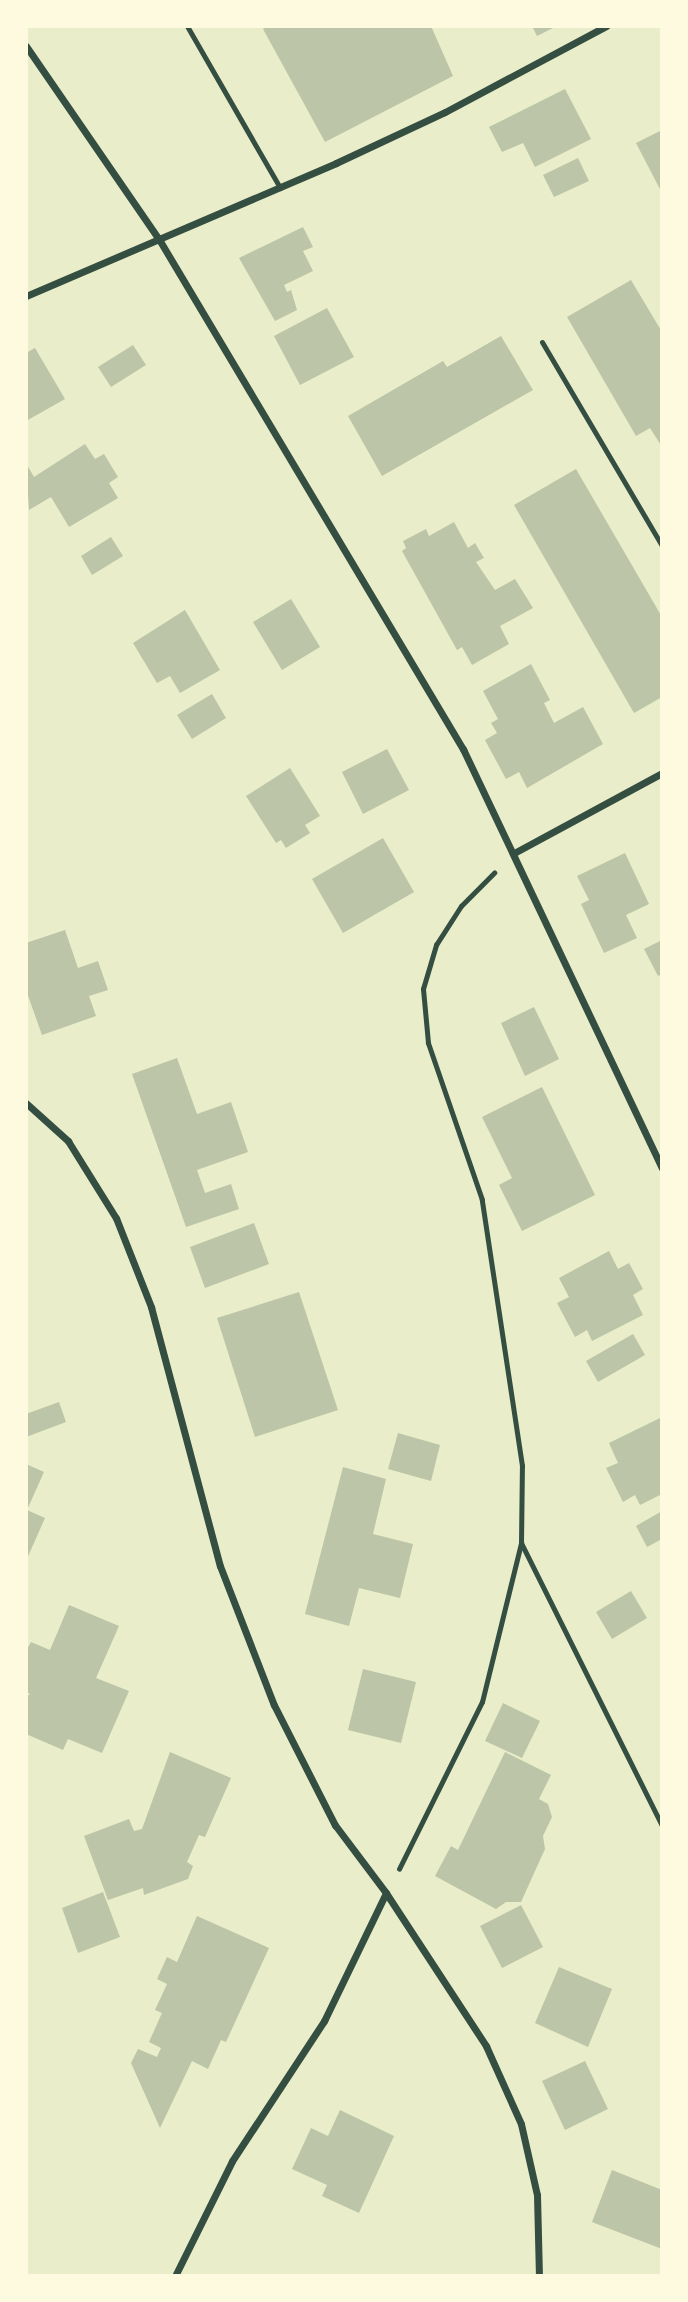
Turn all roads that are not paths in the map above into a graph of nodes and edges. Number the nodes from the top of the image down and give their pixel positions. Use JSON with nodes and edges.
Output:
{"nodes":[{"id":1,"x":187,"y":26,"type":"edge"},
{"id":2,"x":606,"y":26,"type":"edge"},
{"id":3,"x":26,"y":46,"type":"edge"},
{"id":4,"x":280,"y":188,"type":"junction"},
{"id":5,"x":160,"y":241,"type":"junction"},
{"id":6,"x":26,"y":296,"type":"edge"},
{"id":7,"x":542,"y":342,"type":"dead end"},
{"id":8,"x":662,"y":546,"type":"edge"},
{"id":9,"x":662,"y":773,"type":"edge"},
{"id":10,"x":514,"y":853,"type":"junction"},
{"id":11,"x":26,"y":1103,"type":"edge"},
{"id":12,"x":662,"y":1168,"type":"edge"},
{"id":13,"x":386,"y":1893,"type":"junction"},
{"id":14,"x":175,"y":2276,"type":"edge"},
{"id":15,"x":539,"y":2276,"type":"edge"}],
"edges":[{"from":1,"to":4,"type":"lane"},
{"from":2,"to":4,"type":"street"},
{"from":3,"to":5,"type":"street"},
{"from":4,"to":5,"type":"street"},
{"from":5,"to":6,"type":"street"},
{"from":5,"to":10,"type":"street"},
{"from":7,"to":8,"type":"lane"},
{"from":9,"to":10,"type":"street"},
{"from":10,"to":12,"type":"street"},
{"from":11,"to":13,"type":"street"},
{"from":13,"to":14,"type":"street"},
{"from":13,"to":15,"type":"street"}]}
